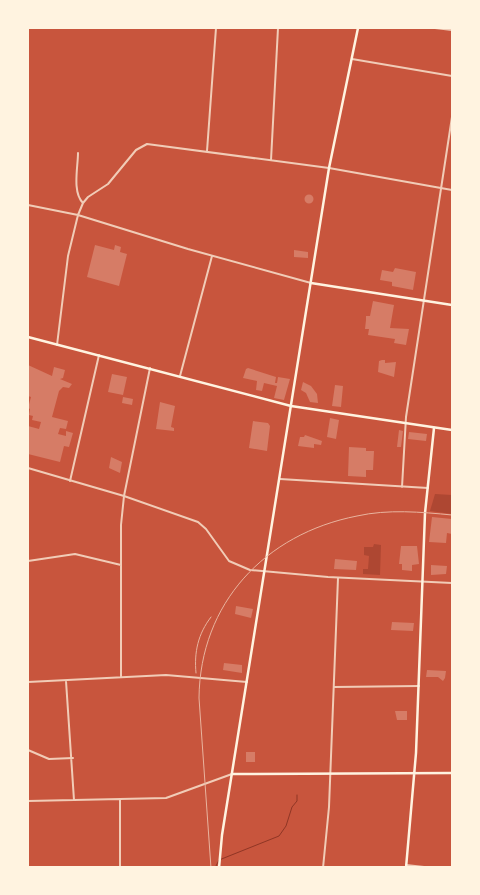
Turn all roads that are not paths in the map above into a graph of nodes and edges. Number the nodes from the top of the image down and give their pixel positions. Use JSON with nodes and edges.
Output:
{"nodes":[{"id":1,"x":216,"y":28,"type":"edge"},
{"id":2,"x":278,"y":28,"type":"edge"},
{"id":3,"x":358,"y":28,"type":"edge"},
{"id":4,"x":435,"y":28,"type":"edge"},
{"id":5,"x":452,"y":30,"type":"edge"},
{"id":6,"x":352,"y":59,"type":"junction"},
{"id":7,"x":452,"y":76,"type":"edge"},
{"id":8,"x":452,"y":117,"type":"edge"},
{"id":9,"x":206,"y":151,"type":"junction"},
{"id":10,"x":78,"y":153,"type":"dead end"},
{"id":11,"x":270,"y":160,"type":"junction"},
{"id":12,"x":329,"y":168,"type":"junction"},
{"id":13,"x":442,"y":188,"type":"junction"},
{"id":14,"x":452,"y":190,"type":"edge"},
{"id":15,"x":83,"y":203,"type":"junction"},
{"id":16,"x":28,"y":206,"type":"edge"},
{"id":17,"x":78,"y":215,"type":"junction"},
{"id":18,"x":212,"y":256,"type":"junction"},
{"id":19,"x":311,"y":283,"type":"junction"},
{"id":20,"x":423,"y":301,"type":"junction"},
{"id":21,"x":452,"y":305,"type":"edge"},
{"id":22,"x":28,"y":337,"type":"edge"},
{"id":23,"x":58,"y":345,"type":"junction"},
{"id":24,"x":99,"y":355,"type":"junction"},
{"id":25,"x":150,"y":368,"type":"junction"},
{"id":26,"x":180,"y":376,"type":"junction"},
{"id":27,"x":291,"y":406,"type":"junction"},
{"id":28,"x":407,"y":424,"type":"junction"},
{"id":29,"x":434,"y":428,"type":"junction"},
{"id":30,"x":452,"y":430,"type":"edge"},
{"id":31,"x":28,"y":468,"type":"edge"},
{"id":32,"x":280,"y":480,"type":"junction"},
{"id":33,"x":70,"y":481,"type":"junction"},
{"id":34,"x":402,"y":487,"type":"junction"},
{"id":35,"x":428,"y":488,"type":"junction"},
{"id":36,"x":124,"y":496,"type":"junction"},
{"id":37,"x":28,"y":561,"type":"edge"},
{"id":38,"x":121,"y":565,"type":"junction"},
{"id":39,"x":265,"y":573,"type":"junction"},
{"id":40,"x":338,"y":577,"type":"junction"},
{"id":41,"x":423,"y":582,"type":"junction"},
{"id":42,"x":452,"y":583,"type":"edge"},
{"id":43,"x":120,"y":677,"type":"junction"},
{"id":44,"x":66,"y":680,"type":"junction"},
{"id":45,"x":28,"y":682,"type":"edge"},
{"id":46,"x":247,"y":682,"type":"junction"},
{"id":47,"x":419,"y":686,"type":"junction"},
{"id":48,"x":333,"y":687,"type":"junction"},
{"id":49,"x":28,"y":750,"type":"edge"},
{"id":50,"x":72,"y":758,"type":"junction"},
{"id":51,"x":330,"y":773,"type":"junction"},
{"id":52,"x":415,"y":773,"type":"junction"},
{"id":53,"x":452,"y":773,"type":"edge"},
{"id":54,"x":232,"y":774,"type":"junction"},
{"id":55,"x":74,"y":800,"type":"junction"},
{"id":56,"x":120,"y":800,"type":"junction"},
{"id":57,"x":28,"y":801,"type":"edge"},
{"id":58,"x":406,"y":866,"type":"edge"},
{"id":59,"x":120,"y":868,"type":"edge"},
{"id":60,"x":219,"y":868,"type":"edge"},
{"id":61,"x":323,"y":868,"type":"edge"},
{"id":62,"x":433,"y":868,"type":"edge"}],
"edges":[{"from":1,"to":9,"type":"street"},
{"from":2,"to":11,"type":"street"},
{"from":3,"to":6,"type":"main road"},
{"from":4,"to":5,"type":"street"},
{"from":6,"to":7,"type":"street"},
{"from":6,"to":12,"type":"main road"},
{"from":8,"to":13,"type":"street"},
{"from":9,"to":11,"type":"street"},
{"from":9,"to":15,"type":"street"},
{"from":10,"to":15,"type":"street"},
{"from":11,"to":12,"type":"street"},
{"from":12,"to":13,"type":"street"},
{"from":12,"to":19,"type":"main road"},
{"from":13,"to":14,"type":"street"},
{"from":13,"to":20,"type":"street"},
{"from":15,"to":17,"type":"street"},
{"from":16,"to":17,"type":"street"},
{"from":17,"to":18,"type":"street"},
{"from":17,"to":23,"type":"street"},
{"from":18,"to":19,"type":"street"},
{"from":18,"to":26,"type":"street"},
{"from":19,"to":20,"type":"main road"},
{"from":19,"to":27,"type":"main road"},
{"from":20,"to":21,"type":"main road"},
{"from":20,"to":28,"type":"street"},
{"from":22,"to":23,"type":"main road"},
{"from":23,"to":24,"type":"main road"},
{"from":24,"to":25,"type":"main road"},
{"from":24,"to":33,"type":"street"},
{"from":25,"to":26,"type":"main road"},
{"from":25,"to":36,"type":"street"},
{"from":26,"to":27,"type":"main road"},
{"from":27,"to":28,"type":"main road"},
{"from":27,"to":32,"type":"main road"},
{"from":28,"to":29,"type":"main road"},
{"from":28,"to":34,"type":"street"},
{"from":29,"to":30,"type":"main road"},
{"from":29,"to":35,"type":"main road"},
{"from":31,"to":33,"type":"street"},
{"from":32,"to":34,"type":"street"},
{"from":32,"to":39,"type":"main road"},
{"from":33,"to":36,"type":"street"},
{"from":34,"to":35,"type":"street"},
{"from":35,"to":41,"type":"main road"},
{"from":36,"to":38,"type":"street"},
{"from":36,"to":39,"type":"street"},
{"from":37,"to":38,"type":"street"},
{"from":38,"to":43,"type":"street"},
{"from":39,"to":40,"type":"street"},
{"from":39,"to":46,"type":"main road"},
{"from":40,"to":41,"type":"street"},
{"from":40,"to":48,"type":"street"},
{"from":41,"to":42,"type":"street"},
{"from":41,"to":47,"type":"main road"},
{"from":43,"to":44,"type":"street"},
{"from":43,"to":46,"type":"street"},
{"from":44,"to":45,"type":"street"},
{"from":44,"to":50,"type":"street"},
{"from":46,"to":54,"type":"main road"},
{"from":47,"to":48,"type":"street"},
{"from":47,"to":52,"type":"main road"},
{"from":48,"to":51,"type":"street"},
{"from":49,"to":50,"type":"street"},
{"from":50,"to":55,"type":"street"},
{"from":51,"to":52,"type":"main road"},
{"from":51,"to":54,"type":"main road"},
{"from":51,"to":61,"type":"street"},
{"from":52,"to":53,"type":"main road"},
{"from":52,"to":58,"type":"main road"},
{"from":54,"to":56,"type":"street"},
{"from":54,"to":60,"type":"main road"},
{"from":55,"to":56,"type":"street"},
{"from":55,"to":57,"type":"street"},
{"from":56,"to":59,"type":"street"},
{"from":58,"to":62,"type":"street"}]}
